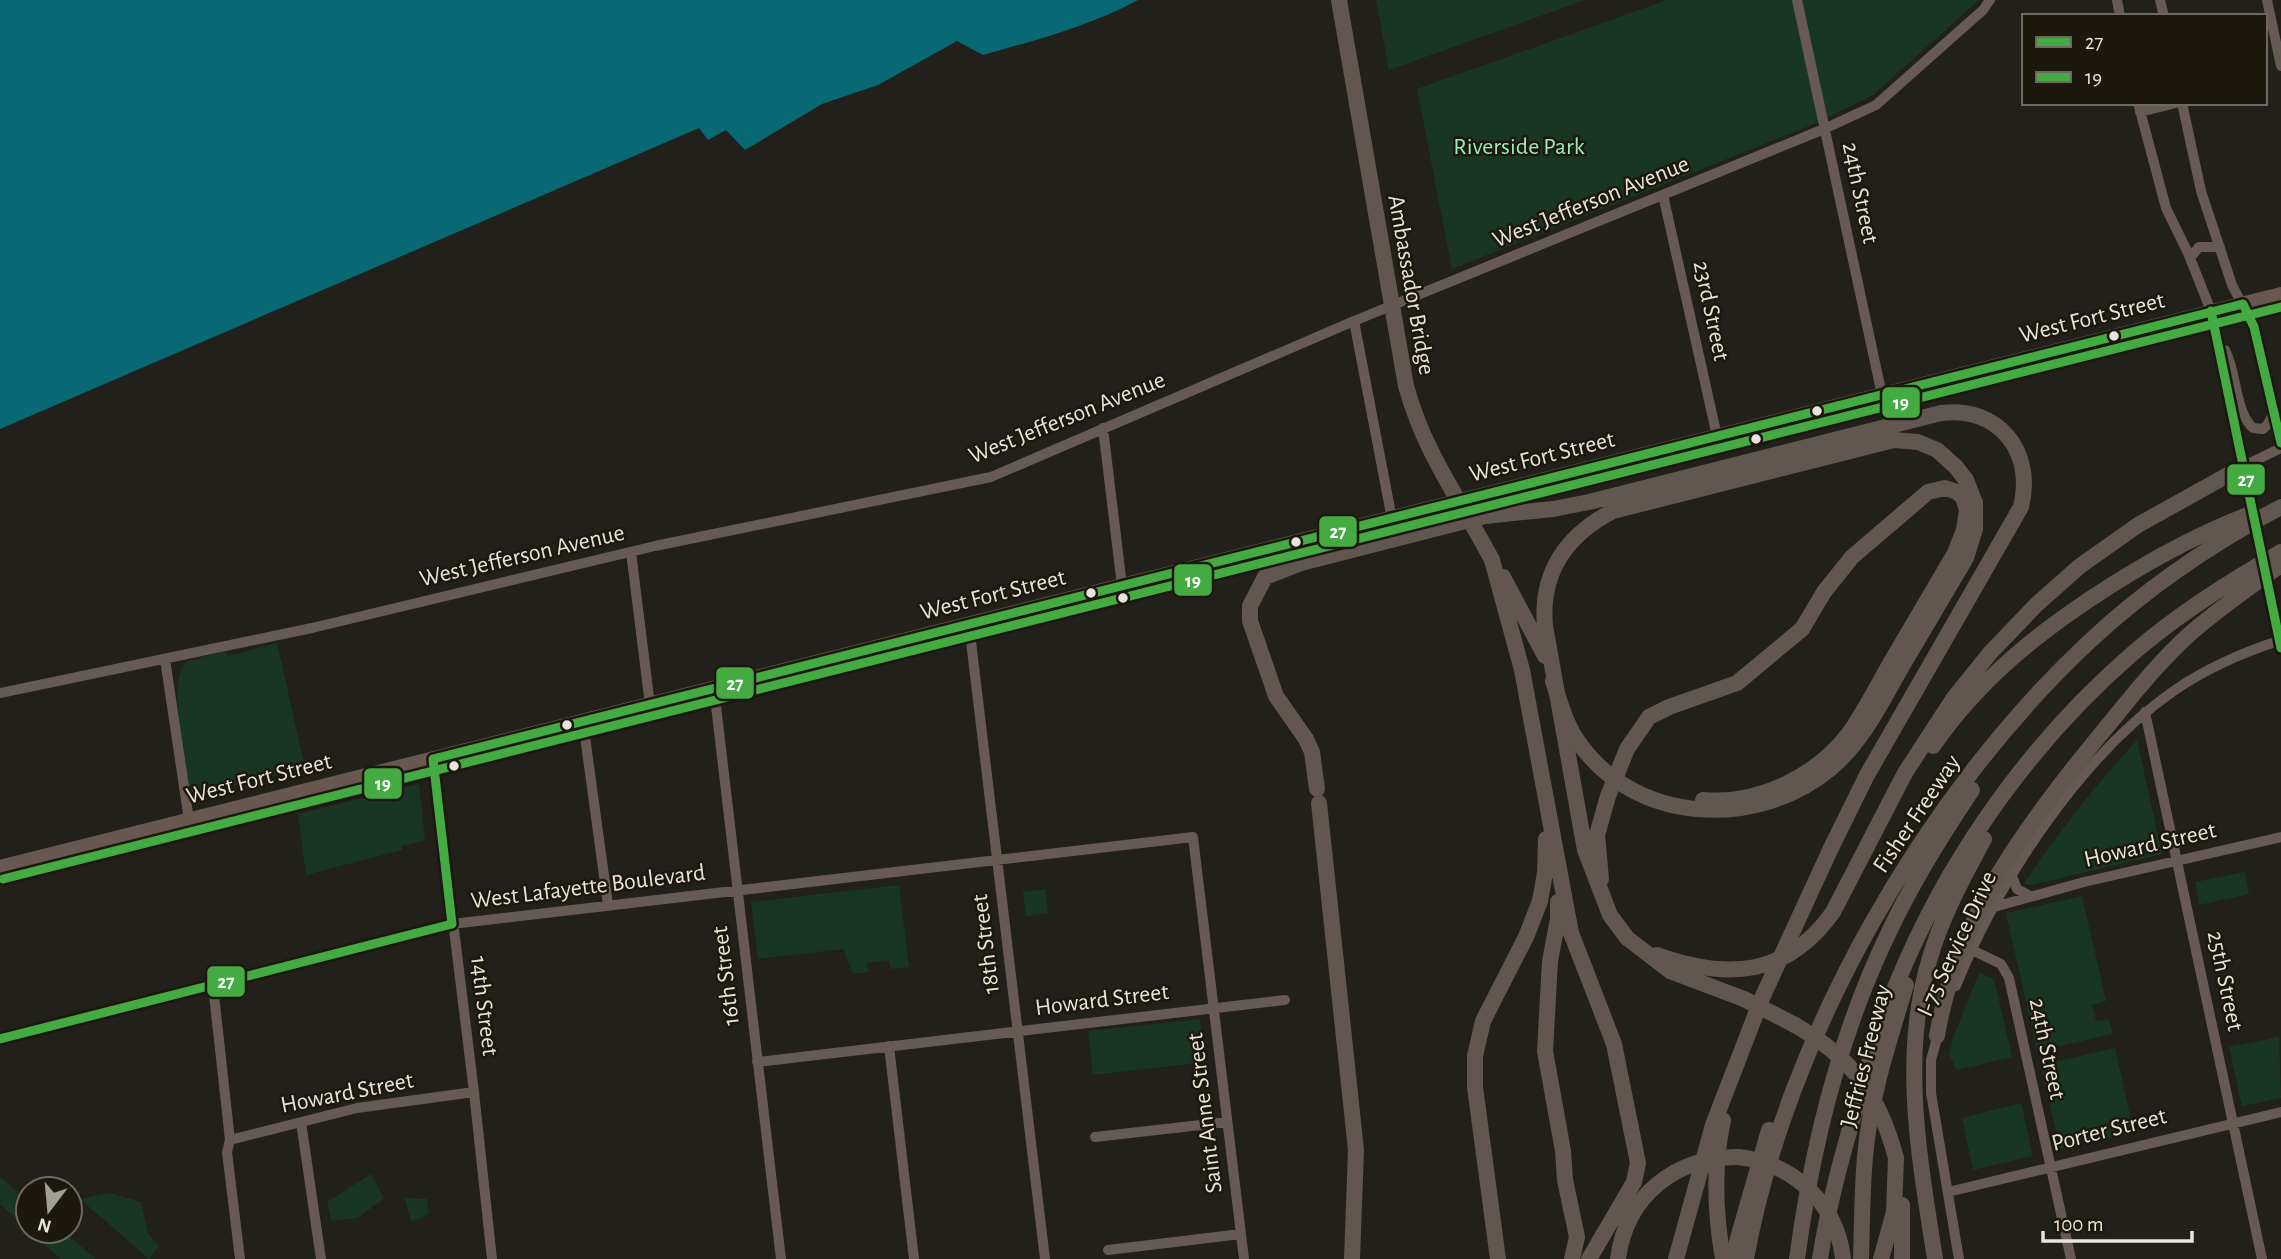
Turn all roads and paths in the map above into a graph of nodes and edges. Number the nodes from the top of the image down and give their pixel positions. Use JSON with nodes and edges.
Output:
{"nodes":[{"id":1,"x":1339,"y":0,"type":"edge"},
{"id":2,"x":1797,"y":0,"type":"edge"},
{"id":3,"x":1990,"y":0,"type":"edge"},
{"id":4,"x":2267,"y":0,"type":"edge"},
{"id":5,"x":2281,"y":66,"type":"edge"},
{"id":6,"x":2161,"y":105,"type":"edge"},
{"id":7,"x":2182,"y":105,"type":"edge"},
{"id":8,"x":2139,"y":108,"type":"edge"},
{"id":9,"x":1825,"y":129,"type":"junction"},
{"id":10,"x":1663,"y":195,"type":"junction"},
{"id":11,"x":2220,"y":247,"type":"junction"},
{"id":12,"x":2190,"y":258,"type":"junction"},
{"id":13,"x":2281,"y":294,"type":"edge"},
{"id":14,"x":2243,"y":304,"type":"junction"},
{"id":15,"x":2211,"y":311,"type":"junction"},
{"id":16,"x":1354,"y":321,"type":"junction"},
{"id":17,"x":2218,"y":338,"type":"junction"},
{"id":18,"x":1882,"y":394,"type":"junction"},
{"id":19,"x":2274,"y":412,"type":"junction"},
{"id":20,"x":1103,"y":428,"type":"junction"},
{"id":21,"x":1717,"y":436,"type":"junction"},
{"id":22,"x":2281,"y":446,"type":"edge"},
{"id":23,"x":2245,"y":474,"type":"junction"},
{"id":24,"x":2281,"y":504,"type":"edge"},
{"id":25,"x":1392,"y":519,"type":"junction"},
{"id":26,"x":631,"y":552,"type":"junction"},
{"id":27,"x":2281,"y":552,"type":"edge"},
{"id":28,"x":1492,"y":560,"type":"junction"},
{"id":29,"x":2281,"y":565,"type":"edge"},
{"id":30,"x":1122,"y":586,"type":"junction"},
{"id":31,"x":969,"y":625,"type":"junction"},
{"id":32,"x":2281,"y":643,"type":"edge"},
{"id":33,"x":165,"y":659,"type":"junction"},
{"id":34,"x":1896,"y":665,"type":"junction"},
{"id":35,"x":714,"y":689,"type":"junction"},
{"id":36,"x":0,"y":692,"type":"edge"},
{"id":37,"x":2029,"y":703,"type":"junction"},
{"id":38,"x":650,"y":705,"type":"junction"},
{"id":39,"x":2145,"y":712,"type":"junction"},
{"id":40,"x":583,"y":722,"type":"junction"},
{"id":41,"x":433,"y":759,"type":"junction"},
{"id":42,"x":2019,"y":775,"type":"junction"},
{"id":43,"x":1547,"y":809,"type":"junction"},
{"id":44,"x":189,"y":820,"type":"junction"},
{"id":45,"x":1193,"y":837,"type":"joint"},
{"id":46,"x":2281,"y":837,"type":"edge"},
{"id":47,"x":1871,"y":842,"type":"junction"},
{"id":48,"x":997,"y":860,"type":"junction"},
{"id":49,"x":2178,"y":861,"type":"junction"},
{"id":50,"x":0,"y":867,"type":"edge"},
{"id":51,"x":1559,"y":872,"type":"junction"},
{"id":52,"x":2012,"y":876,"type":"junction"},
{"id":53,"x":737,"y":890,"type":"junction"},
{"id":54,"x":2030,"y":897,"type":"junction"},
{"id":55,"x":1603,"y":902,"type":"junction"},
{"id":56,"x":608,"y":905,"type":"junction"},
{"id":57,"x":1994,"y":907,"type":"junction"},
{"id":58,"x":1931,"y":909,"type":"junction"},
{"id":59,"x":452,"y":924,"type":"junction"},
{"id":60,"x":1640,"y":949,"type":"junction"},
{"id":61,"x":1972,"y":950,"type":"junction"},
{"id":62,"x":213,"y":986,"type":"junction"},
{"id":63,"x":1285,"y":1000,"type":"dead end"},
{"id":64,"x":1214,"y":1008,"type":"junction"},
{"id":65,"x":1018,"y":1031,"type":"junction"},
{"id":66,"x":1937,"y":1036,"type":"junction"},
{"id":67,"x":0,"y":1039,"type":"edge"},
{"id":68,"x":889,"y":1046,"type":"junction"},
{"id":69,"x":757,"y":1062,"type":"junction"},
{"id":70,"x":1735,"y":1067,"type":"junction"},
{"id":71,"x":1803,"y":1067,"type":"junction"},
{"id":72,"x":474,"y":1092,"type":"junction"},
{"id":73,"x":2281,"y":1112,"type":"edge"},
{"id":74,"x":2233,"y":1121,"type":"junction"},
{"id":75,"x":301,"y":1122,"type":"junction"},
{"id":76,"x":1227,"y":1122,"type":"junction"},
{"id":77,"x":1094,"y":1137,"type":"dead end"},
{"id":78,"x":229,"y":1140,"type":"junction"},
{"id":79,"x":1896,"y":1158,"type":"junction"},
{"id":80,"x":2051,"y":1167,"type":"junction"},
{"id":81,"x":1948,"y":1192,"type":"junction"},
{"id":82,"x":1241,"y":1234,"type":"junction"},
{"id":83,"x":1108,"y":1250,"type":"dead end"},
{"id":84,"x":240,"y":1259,"type":"edge"},
{"id":85,"x":321,"y":1259,"type":"edge"},
{"id":86,"x":492,"y":1259,"type":"edge"},
{"id":87,"x":781,"y":1259,"type":"edge"},
{"id":88,"x":914,"y":1259,"type":"edge"},
{"id":89,"x":1045,"y":1259,"type":"edge"},
{"id":90,"x":1244,"y":1259,"type":"edge"},
{"id":91,"x":1352,"y":1259,"type":"edge"},
{"id":92,"x":1498,"y":1259,"type":"edge"},
{"id":93,"x":1572,"y":1259,"type":"edge"},
{"id":94,"x":1589,"y":1259,"type":"edge"},
{"id":95,"x":1618,"y":1259,"type":"edge"},
{"id":96,"x":1676,"y":1259,"type":"edge"},
{"id":97,"x":1723,"y":1259,"type":"edge"},
{"id":98,"x":1732,"y":1259,"type":"edge"},
{"id":99,"x":1746,"y":1259,"type":"edge"},
{"id":100,"x":1797,"y":1259,"type":"edge"},
{"id":101,"x":1820,"y":1259,"type":"edge"},
{"id":102,"x":1843,"y":1259,"type":"edge"},
{"id":103,"x":1861,"y":1259,"type":"edge"},
{"id":104,"x":1881,"y":1259,"type":"edge"},
{"id":105,"x":1902,"y":1259,"type":"edge"},
{"id":106,"x":1935,"y":1259,"type":"edge"},
{"id":107,"x":1959,"y":1259,"type":"edge"},
{"id":108,"x":2071,"y":1259,"type":"edge"},
{"id":109,"x":2262,"y":1259,"type":"edge"}],
"edges":[{"from":1,"to":28,"type":"highway","name":"Ambassador Bridge","bridge":true},
{"from":2,"to":9,"type":"street","name":"24th Street"},
{"from":3,"to":9,"type":"street","name":"West Jefferson Avenue"},
{"from":4,"to":5,"type":"street"},
{"from":6,"to":8,"type":"street"},
{"from":7,"to":11,"type":"street"},
{"from":8,"to":12,"type":"street"},
{"from":9,"to":10,"type":"street","name":"West Jefferson Avenue"},
{"from":9,"to":18,"type":"street","name":"24th Street"},
{"from":10,"to":16,"type":"street","name":"West Jefferson Avenue"},
{"from":10,"to":21,"type":"street","name":"23rd Street"},
{"from":11,"to":12,"type":"street"},
{"from":11,"to":14,"type":"street"},
{"from":12,"to":15,"type":"street"},
{"from":13,"to":14,"type":"main road","name":"West Fort Street"},
{"from":14,"to":15,"type":"main road","name":"West Fort Street"},
{"from":14,"to":19,"type":"street"},
{"from":15,"to":17,"type":"street"},
{"from":15,"to":18,"type":"main road","name":"West Fort Street"},
{"from":16,"to":20,"type":"street","name":"West Jefferson Avenue"},
{"from":16,"to":25,"type":"street"},
{"from":17,"to":19,"type":"street"},
{"from":17,"to":23,"type":"street"},
{"from":18,"to":21,"type":"main road","name":"West Fort Street"},
{"from":19,"to":22,"type":"street"},
{"from":20,"to":26,"type":"street","name":"West Jefferson Avenue"},
{"from":20,"to":30,"type":"street"},
{"from":21,"to":25,"type":"main road","name":"West Fort Street"},
{"from":22,"to":23,"type":"street"},
{"from":23,"to":32,"type":"street","bridge":true},
{"from":23,"to":47,"type":"highway"},
{"from":24,"to":37,"type":"highway","name":"Fisher Freeway"},
{"from":24,"to":47,"type":"highway"},
{"from":25,"to":30,"type":"main road","name":"West Fort Street"},
{"from":26,"to":33,"type":"street","name":"West Jefferson Avenue"},
{"from":26,"to":38,"type":"street"},
{"from":27,"to":42,"type":"highway"},
{"from":28,"to":34,"type":"highway","bridge":true},
{"from":28,"to":43,"type":"highway"},
{"from":29,"to":66,"type":"highway"},
{"from":30,"to":31,"type":"main road","name":"West Fort Street"},
{"from":31,"to":35,"type":"main road","name":"West Fort Street"},
{"from":31,"to":48,"type":"street","name":"18th Street"},
{"from":32,"to":39,"type":"street"},
{"from":33,"to":36,"type":"street","name":"West Jefferson Avenue"},
{"from":33,"to":44,"type":"street"},
{"from":34,"to":55,"type":"highway"},
{"from":34,"to":55,"type":"highway"},
{"from":35,"to":38,"type":"main road","name":"West Fort Street"},
{"from":35,"to":53,"type":"street","name":"16th Street"},
{"from":37,"to":71,"type":"highway","name":"Fisher Freeway"},
{"from":37,"to":100,"type":"highway"},
{"from":38,"to":40,"type":"main road","name":"West Fort Street"},
{"from":39,"to":49,"type":"street","name":"25th Street"},
{"from":39,"to":52,"type":"street","name":"I-75 Service Drive"},
{"from":40,"to":41,"type":"main road","name":"West Fort Street"},
{"from":40,"to":56,"type":"street"},
{"from":41,"to":44,"type":"main road","name":"West Fort Street"},
{"from":41,"to":59,"type":"street","name":"14th Street"},
{"from":42,"to":58,"type":"highway"},
{"from":42,"to":106,"type":"highway"},
{"from":43,"to":51,"type":"highway"},
{"from":43,"to":92,"type":"highway"},
{"from":44,"to":50,"type":"main road","name":"West Fort Street"},
{"from":45,"to":48,"type":"street","name":"West Lafayette Boulevard"},
{"from":45,"to":64,"type":"street","name":"Saint Anne Street"},
{"from":46,"to":49,"type":"street","name":"Howard Street"},
{"from":47,"to":60,"type":"highway"},
{"from":48,"to":53,"type":"street","name":"West Lafayette Boulevard"},
{"from":48,"to":65,"type":"street","name":"18th Street"},
{"from":49,"to":54,"type":"street","name":"Howard Street"},
{"from":49,"to":74,"type":"street","name":"25th Street"},
{"from":51,"to":93,"type":"highway"},
{"from":51,"to":94,"type":"highway"},
{"from":52,"to":54,"type":"street"},
{"from":52,"to":57,"type":"street","name":"I-75 Service Drive"},
{"from":53,"to":56,"type":"street","name":"West Lafayette Boulevard"},
{"from":53,"to":69,"type":"street","name":"16th Street"},
{"from":54,"to":57,"type":"street","name":"Howard Street"},
{"from":55,"to":60,"type":"highway"},
{"from":56,"to":59,"type":"street","name":"West Lafayette Boulevard"},
{"from":57,"to":61,"type":"street","name":"I-75 Service Drive"},
{"from":58,"to":101,"type":"highway"},
{"from":58,"to":103,"type":"highway","name":"Jeffries Freeway"},
{"from":59,"to":62,"type":"street","name":"West Lafayette Boulevard"},
{"from":59,"to":72,"type":"street","name":"14th Street"},
{"from":60,"to":79,"type":"highway","bridge":true},
{"from":61,"to":66,"type":"street","name":"I-75 Service Drive"},
{"from":61,"to":80,"type":"street","name":"24th Street"},
{"from":62,"to":67,"type":"street","name":"West Lafayette Boulevard"},
{"from":62,"to":78,"type":"street"},
{"from":63,"to":64,"type":"street","name":"Howard Street"},
{"from":64,"to":65,"type":"street","name":"Howard Street"},
{"from":64,"to":76,"type":"street","name":"Saint Anne Street"},
{"from":65,"to":68,"type":"street","name":"Howard Street"},
{"from":65,"to":89,"type":"street","name":"18th Street"},
{"from":66,"to":81,"type":"street","name":"I-75 Service Drive"},
{"from":68,"to":69,"type":"street","name":"Howard Street"},
{"from":68,"to":88,"type":"street"},
{"from":69,"to":87,"type":"street","name":"16th Street"},
{"from":70,"to":91,"type":"highway","bridge":true},
{"from":70,"to":96,"type":"highway","bridge":true},
{"from":70,"to":97,"type":"highway","bridge":true},
{"from":71,"to":98,"type":"highway"},
{"from":71,"to":99,"type":"highway","name":"Fisher Freeway"},
{"from":72,"to":75,"type":"street","name":"Howard Street"},
{"from":72,"to":86,"type":"street","name":"14th Street"},
{"from":73,"to":74,"type":"street","name":"Porter Street"},
{"from":74,"to":80,"type":"street","name":"Porter Street"},
{"from":74,"to":109,"type":"street","name":"25th Street"},
{"from":75,"to":78,"type":"street","name":"Howard Street"},
{"from":75,"to":85,"type":"street"},
{"from":76,"to":77,"type":"street"},
{"from":76,"to":82,"type":"street","name":"Saint Anne Street"},
{"from":78,"to":84,"type":"street"},
{"from":79,"to":104,"type":"highway"},
{"from":79,"to":105,"type":"highway"},
{"from":80,"to":81,"type":"street","name":"Porter Street"},
{"from":80,"to":108,"type":"street","name":"24th Street"},
{"from":81,"to":107,"type":"street","name":"I-75 Service Drive"},
{"from":82,"to":83,"type":"street"},
{"from":82,"to":90,"type":"street","name":"Saint Anne Street"},
{"from":95,"to":102,"type":"highway","bridge":true}]}
